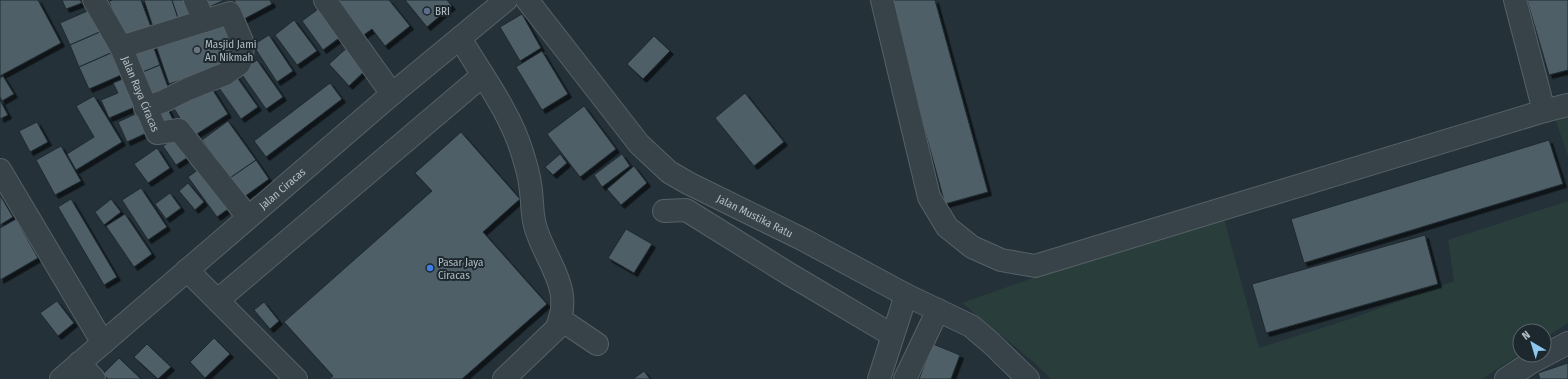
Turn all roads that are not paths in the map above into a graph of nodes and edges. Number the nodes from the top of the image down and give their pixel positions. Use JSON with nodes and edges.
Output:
{"nodes":[{"id":1,"x":195,"y":0,"type":"edge"},
{"id":2,"x":325,"y":0,"type":"edge"},
{"id":3,"x":506,"y":0,"type":"edge"},
{"id":4,"x":527,"y":0,"type":"edge"},
{"id":5,"x":882,"y":0,"type":"edge"},
{"id":6,"x":1515,"y":0,"type":"edge"},
{"id":7,"x":100,"y":2,"type":"edge"},
{"id":8,"x":204,"y":21,"type":"junction"},
{"id":9,"x":460,"y":38,"type":"junction"},
{"id":10,"x":121,"y":47,"type":"junction"},
{"id":11,"x":482,"y":76,"type":"junction"},
{"id":12,"x":392,"y":94,"type":"junction"},
{"id":13,"x":1568,"y":105,"type":"edge"},
{"id":14,"x":145,"y":108,"type":"junction"},
{"id":15,"x":1544,"y":111,"type":"junction"},
{"id":16,"x":0,"y":170,"type":"edge"},
{"id":17,"x":664,"y":211,"type":"dead end"},
{"id":18,"x":248,"y":217,"type":"junction"},
{"id":19,"x":187,"y":270,"type":"junction"},
{"id":20,"x":906,"y":295,"type":"junction"},
{"id":21,"x":218,"y":300,"type":"junction"},
{"id":22,"x":938,"y":310,"type":"junction"},
{"id":23,"x":560,"y":319,"type":"junction"},
{"id":24,"x":892,"y":335,"type":"junction"},
{"id":25,"x":103,"y":343,"type":"junction"},
{"id":26,"x":1568,"y":343,"type":"edge"},
{"id":27,"x":597,"y":344,"type":"dead end"},
{"id":28,"x":79,"y":363,"type":"junction"},
{"id":29,"x":61,"y":379,"type":"edge"},
{"id":30,"x":94,"y":379,"type":"edge"},
{"id":31,"x":296,"y":379,"type":"edge"},
{"id":32,"x":504,"y":379,"type":"edge"},
{"id":33,"x":879,"y":379,"type":"edge"},
{"id":34,"x":905,"y":379,"type":"edge"},
{"id":35,"x":1028,"y":379,"type":"edge"},
{"id":36,"x":1506,"y":379,"type":"edge"}],
"edges":[{"from":1,"to":8,"type":"street"},
{"from":2,"to":12,"type":"street"},
{"from":3,"to":9,"type":"street","name":"Jalan Ciracas"},
{"from":4,"to":20,"type":"street","name":"Jalan Mustika Ratu"},
{"from":5,"to":15,"type":"street"},
{"from":6,"to":15,"type":"street"},
{"from":7,"to":10,"type":"street","name":"Jalan Raya Ciracas"},
{"from":8,"to":10,"type":"street"},
{"from":8,"to":14,"type":"street"},
{"from":9,"to":11,"type":"street"},
{"from":9,"to":12,"type":"street","name":"Jalan Ciracas"},
{"from":10,"to":14,"type":"street","name":"Jalan Raya Ciracas"},
{"from":11,"to":21,"type":"street"},
{"from":11,"to":23,"type":"street"},
{"from":12,"to":18,"type":"street","name":"Jalan Ciracas"},
{"from":13,"to":15,"type":"street"},
{"from":14,"to":18,"type":"street","name":"Jalan Raya Ciracas"},
{"from":16,"to":25,"type":"street"},
{"from":17,"to":24,"type":"street"},
{"from":18,"to":19,"type":"street","name":"Jalan Ciracas"},
{"from":19,"to":21,"type":"street"},
{"from":19,"to":25,"type":"street","name":"Jalan Ciracas"},
{"from":20,"to":22,"type":"street","name":"Jalan Mustika Ratu"},
{"from":20,"to":24,"type":"street"},
{"from":21,"to":31,"type":"street"},
{"from":22,"to":34,"type":"street"},
{"from":22,"to":35,"type":"street","name":"Jalan Mustika Ratu"},
{"from":23,"to":27,"type":"street"},
{"from":23,"to":32,"type":"street"},
{"from":24,"to":33,"type":"street"},
{"from":25,"to":28,"type":"street","name":"Jalan Ciracas"},
{"from":26,"to":36,"type":"street"},
{"from":28,"to":29,"type":"street","name":"Jalan Ciracas"},
{"from":28,"to":30,"type":"street"}]}
